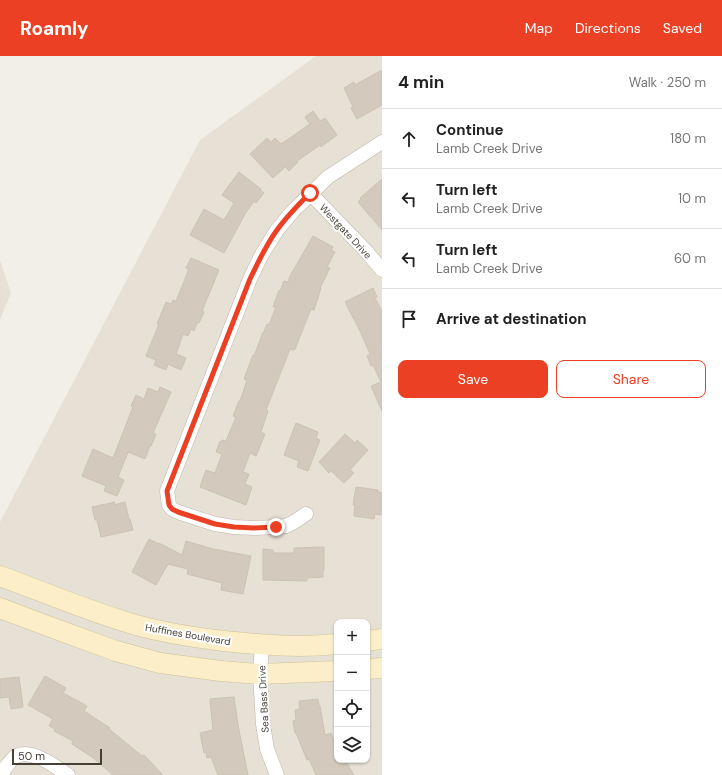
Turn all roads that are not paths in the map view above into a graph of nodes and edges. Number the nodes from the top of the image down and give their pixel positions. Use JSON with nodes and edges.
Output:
{"nodes":[{"id":1,"x":382,"y":142,"type":"edge"},
{"id":2,"x":310,"y":193,"type":"junction"},
{"id":3,"x":382,"y":270,"type":"edge"},
{"id":4,"x":306,"y":514,"type":"dead end"},
{"id":5,"x":0,"y":576,"type":"edge"},
{"id":6,"x":0,"y":608,"type":"edge"},
{"id":7,"x":382,"y":639,"type":"edge"},
{"id":8,"x":370,"y":641,"type":"edge"},
{"id":9,"x":334,"y":644,"type":"edge"},
{"id":10,"x":262,"y":645,"type":"junction"},
{"id":11,"x":382,"y":668,"type":"edge"},
{"id":12,"x":370,"y":669,"type":"edge"},
{"id":13,"x":334,"y":672,"type":"edge"},
{"id":14,"x":260,"y":674,"type":"junction"},
{"id":15,"x":0,"y":775,"type":"edge"},
{"id":16,"x":68,"y":775,"type":"edge"},
{"id":17,"x":277,"y":775,"type":"edge"}],
"edges":[{"from":1,"to":2,"type":"street"},
{"from":2,"to":3,"type":"street","name":"Westgate Drive"},
{"from":2,"to":4,"type":"street"},
{"from":5,"to":10,"type":"main road","name":"Huffines Boulevard"},
{"from":6,"to":14,"type":"main road"},
{"from":7,"to":8,"type":"main road"},
{"from":9,"to":10,"type":"main road","name":"Huffines Boulevard"},
{"from":10,"to":14,"type":"street","name":"Sea Bass Drive"},
{"from":11,"to":12,"type":"main road"},
{"from":13,"to":14,"type":"main road"},
{"from":14,"to":17,"type":"street","name":"Sea Bass Drive"},
{"from":15,"to":16,"type":"street"}]}
